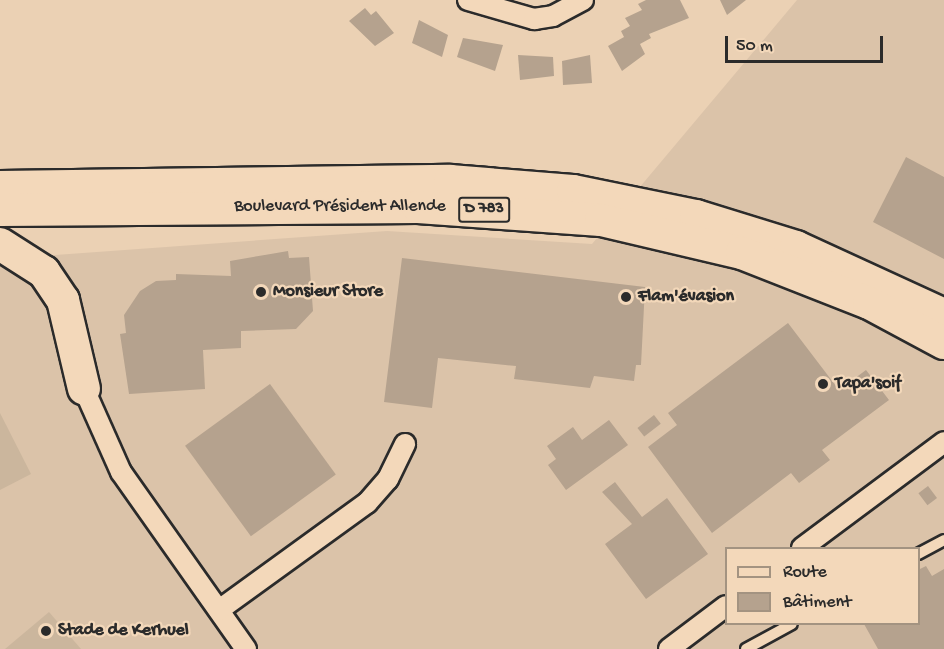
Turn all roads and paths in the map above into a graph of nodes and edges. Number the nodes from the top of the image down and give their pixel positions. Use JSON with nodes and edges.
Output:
{"nodes":[{"id":1,"x":468,"y":0,"type":"edge"},
{"id":2,"x":583,"y":0,"type":"edge"},
{"id":3,"x":0,"y":187,"type":"edge"},
{"id":4,"x":0,"y":210,"type":"edge"},
{"id":5,"x":0,"y":244,"type":"edge"},
{"id":6,"x":944,"y":315,"type":"edge"},
{"id":7,"x":944,"y":343,"type":"edge"},
{"id":8,"x":84,"y":389,"type":"joint"},
{"id":9,"x":944,"y":442,"type":"edge"},
{"id":10,"x":405,"y":444,"type":"dead end"},
{"id":11,"x":944,"y":540,"type":"edge"},
{"id":12,"x":805,"y":547,"type":"edge"},
{"id":13,"x":920,"y":553,"type":"edge"},
{"id":14,"x":725,"y":607,"type":"edge"},
{"id":15,"x":219,"y":610,"type":"junction"},
{"id":16,"x":790,"y":625,"type":"edge"},
{"id":17,"x":246,"y":649,"type":"edge"},
{"id":18,"x":669,"y":649,"type":"edge"},
{"id":19,"x":746,"y":649,"type":"edge"}],
"edges":[{"from":1,"to":2,"type":"street"},
{"from":3,"to":6,"type":"main road","name":"Boulevard Président Allende","number":"D 783"},
{"from":4,"to":7,"type":"main road","name":"Boulevard Président Allende","number":"D 783"},
{"from":5,"to":8,"type":"main road"},
{"from":8,"to":15,"type":"street"},
{"from":9,"to":12,"type":"street"},
{"from":10,"to":15,"type":"street"},
{"from":11,"to":13,"type":"lane"},
{"from":14,"to":18,"type":"street"},
{"from":15,"to":17,"type":"street"},
{"from":16,"to":19,"type":"lane"}]}
